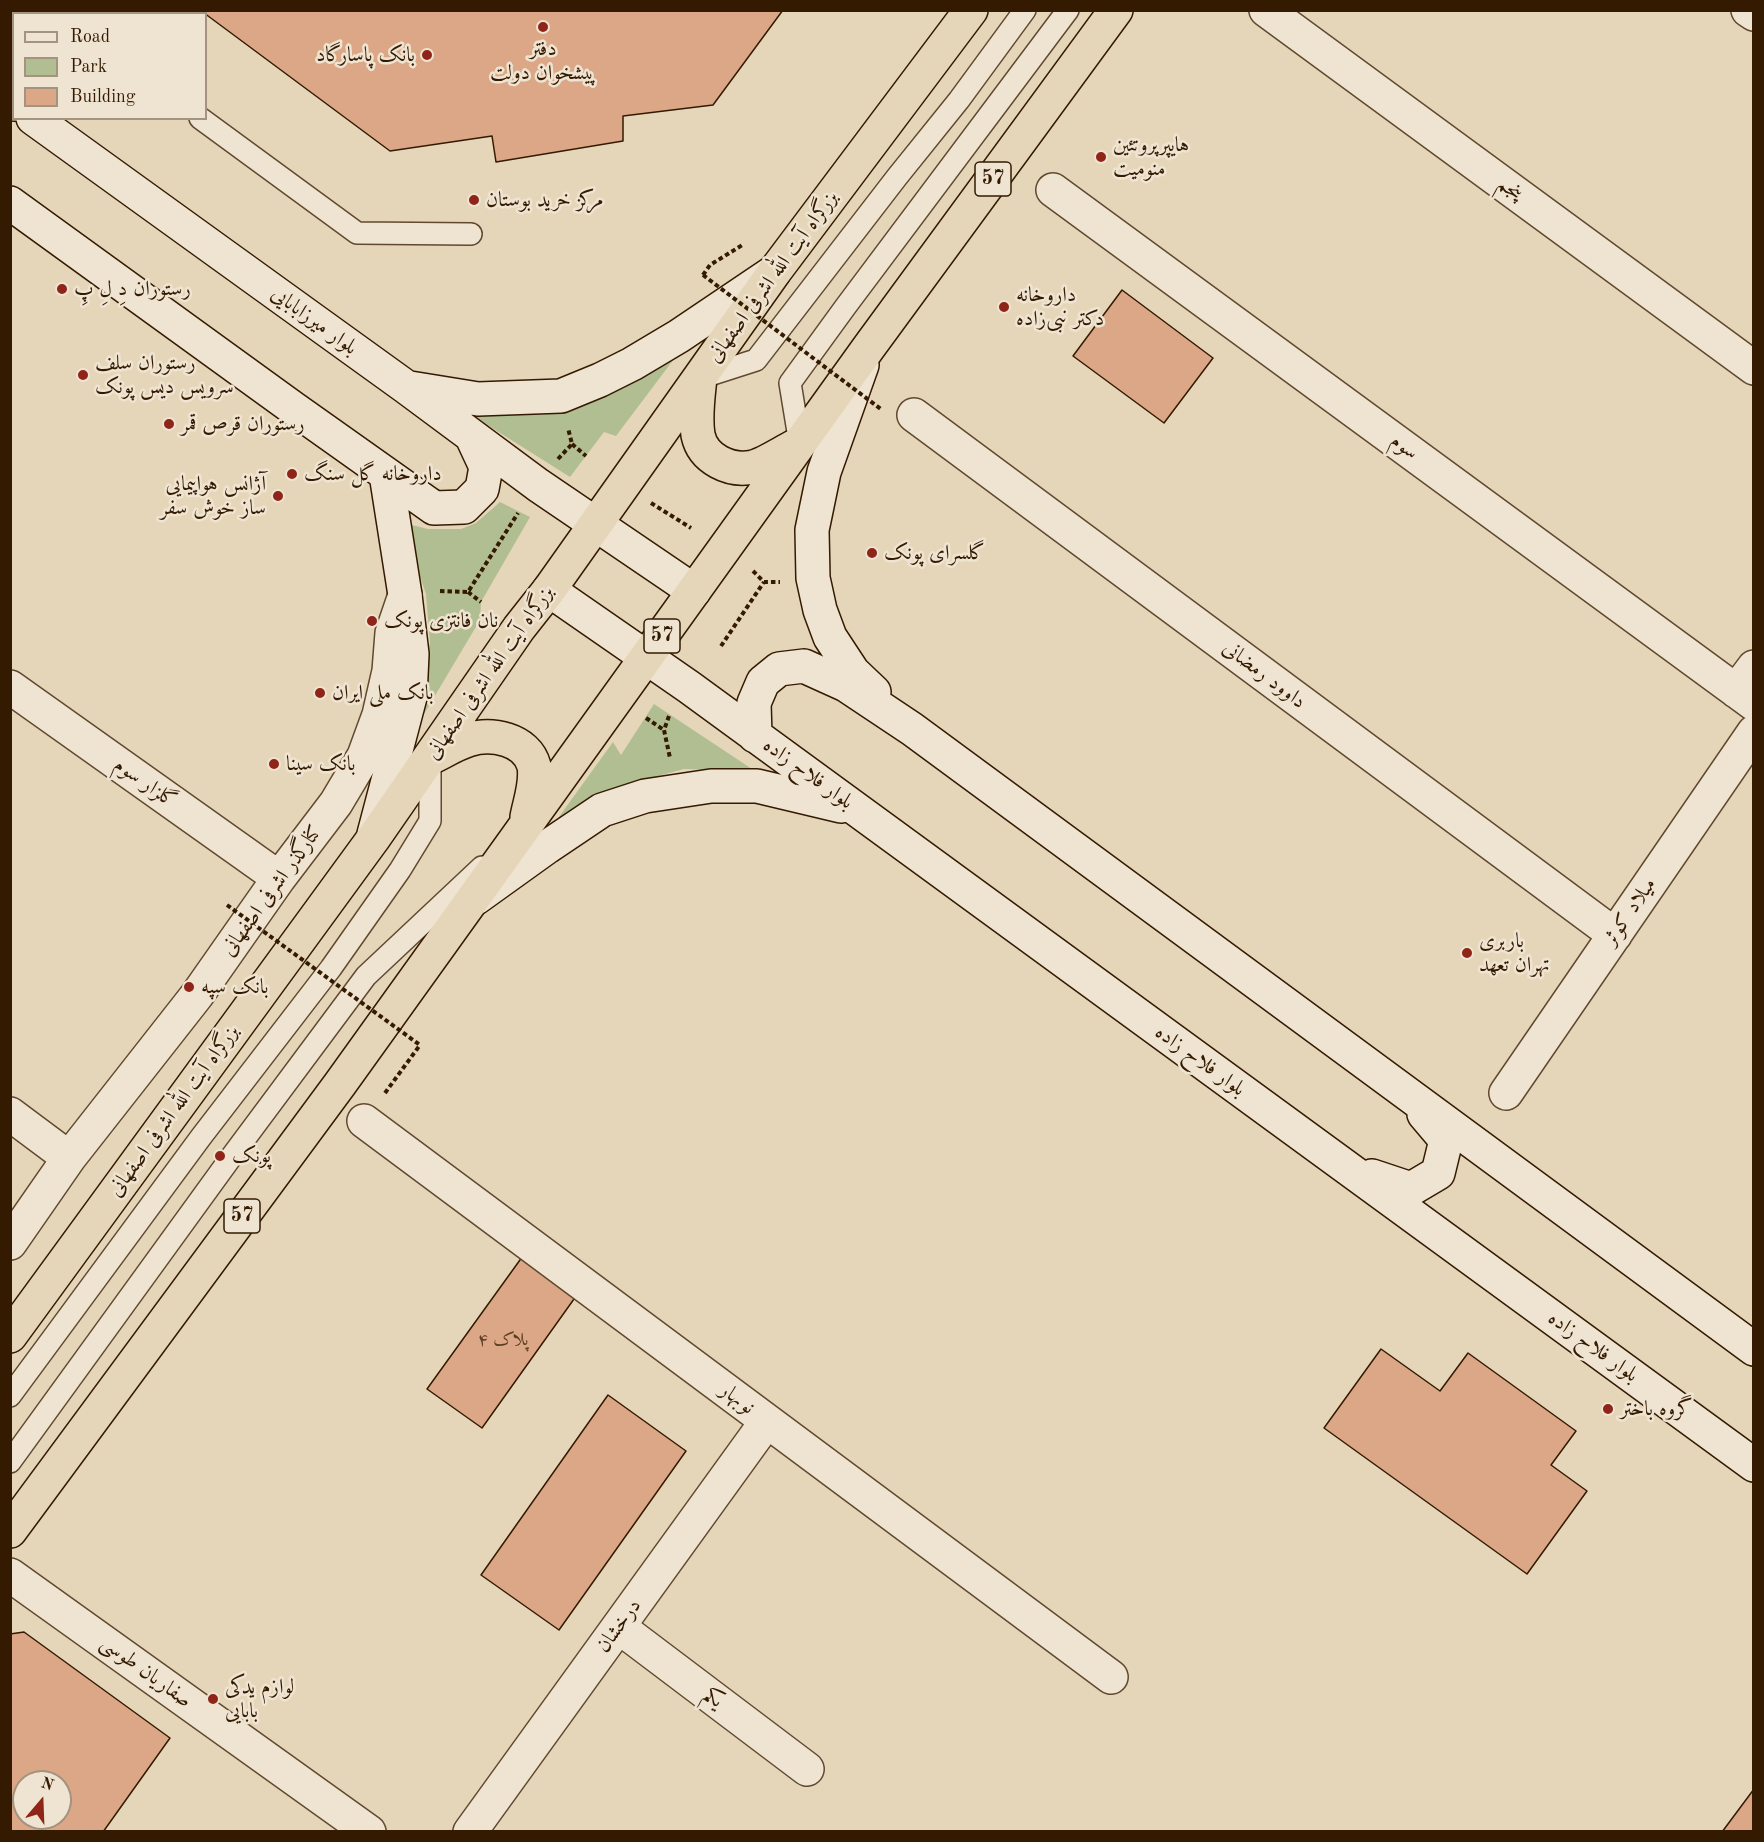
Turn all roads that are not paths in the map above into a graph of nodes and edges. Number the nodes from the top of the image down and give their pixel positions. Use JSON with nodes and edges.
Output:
{"nodes":[{"id":1,"x":971,"y":10,"type":"edge"},
{"id":2,"x":1025,"y":10,"type":"edge"},
{"id":3,"x":1068,"y":10,"type":"edge"},
{"id":4,"x":1116,"y":10,"type":"edge"},
{"id":5,"x":1266,"y":10,"type":"edge"},
{"id":6,"x":1748,"y":10,"type":"edge"},
{"id":7,"x":1754,"y":14,"type":"edge"},
{"id":8,"x":36,"y":120,"type":"edge"},
{"id":9,"x":203,"y":120,"type":"edge"},
{"id":10,"x":1053,"y":190,"type":"dead end"},
{"id":11,"x":10,"y":203,"type":"edge"},
{"id":12,"x":471,"y":234,"type":"dead end"},
{"id":13,"x":775,"y":271,"type":"junction"},
{"id":14,"x":869,"y":347,"type":"junction"},
{"id":15,"x":1754,"y":368,"type":"edge"},
{"id":16,"x":700,"y":378,"type":"junction"},
{"id":17,"x":406,"y":387,"type":"junction"},
{"id":18,"x":914,"y":415,"type":"dead end"},
{"id":19,"x":472,"y":437,"type":"junction"},
{"id":20,"x":800,"y":444,"type":"junction"},
{"id":21,"x":386,"y":474,"type":"junction"},
{"id":22,"x":595,"y":525,"type":"junction"},
{"id":23,"x":549,"y":590,"type":"junction"},
{"id":24,"x":694,"y":591,"type":"junction"},
{"id":25,"x":420,"y":593,"type":"junction"},
{"id":26,"x":647,"y":656,"type":"junction"},
{"id":27,"x":10,"y":687,"type":"edge"},
{"id":28,"x":1748,"y":687,"type":"edge"},
{"id":29,"x":912,"y":729,"type":"junction"},
{"id":30,"x":1754,"y":732,"type":"edge"},
{"id":31,"x":755,"y":736,"type":"junction"},
{"id":32,"x":430,"y":758,"type":"junction"},
{"id":33,"x":856,"y":809,"type":"junction"},
{"id":34,"x":524,"y":827,"type":"junction"},
{"id":35,"x":373,"y":839,"type":"junction"},
{"id":36,"x":279,"y":878,"type":"junction"},
{"id":37,"x":472,"y":901,"type":"junction"},
{"id":38,"x":1615,"y":935,"type":"junction"},
{"id":39,"x":1406,"y":1093,"type":"junction"},
{"id":40,"x":1506,"y":1093,"type":"dead end"},
{"id":41,"x":10,"y":1114,"type":"edge"},
{"id":42,"x":364,"y":1121,"type":"road end"},
{"id":43,"x":69,"y":1158,"type":"junction"},
{"id":44,"x":1348,"y":1168,"type":"junction"},
{"id":45,"x":10,"y":1243,"type":"edge"},
{"id":46,"x":10,"y":1336,"type":"edge"},
{"id":47,"x":1754,"y":1349,"type":"edge"},
{"id":48,"x":10,"y":1396,"type":"edge"},
{"id":49,"x":767,"y":1421,"type":"junction"},
{"id":50,"x":10,"y":1462,"type":"edge"},
{"id":51,"x":1754,"y":1465,"type":"edge"},
{"id":52,"x":10,"y":1531,"type":"edge"},
{"id":53,"x":10,"y":1575,"type":"edge"},
{"id":54,"x":619,"y":1627,"type":"junction"},
{"id":55,"x":1111,"y":1677,"type":"dead end"},
{"id":56,"x":807,"y":1769,"type":"dead end"},
{"id":57,"x":369,"y":1832,"type":"edge"},
{"id":58,"x":470,"y":1832,"type":"edge"}],
"edges":[{"from":1,"to":13,"type":"highway","name":"بزرگراه آیت الله اشرفی اصفهانی"},
{"from":2,"to":16,"type":"lane"},
{"from":3,"to":20,"type":"lane"},
{"from":4,"to":14,"type":"highway","number":"57"},
{"from":5,"to":15,"type":"street","name":"پنجم"},
{"from":6,"to":7,"type":"street"},
{"from":8,"to":17,"type":"street","name":"بلوار میرزابابایی"},
{"from":9,"to":12,"type":"lane"},
{"from":10,"to":28,"type":"street","name":"سوم"},
{"from":11,"to":21,"type":"street"},
{"from":13,"to":16,"type":"highway","name":"بزرگراه آیت الله اشرفی اصفهانی"},
{"from":13,"to":17,"type":"street"},
{"from":14,"to":20,"type":"highway","number":"57"},
{"from":14,"to":29,"type":"street"},
{"from":16,"to":20,"type":"highway"},
{"from":16,"to":22,"type":"highway","name":"بزرگراه آیت الله اشرفی اصفهانی"},
{"from":17,"to":19,"type":"street","name":"بلوار میرزابابایی"},
{"from":18,"to":38,"type":"street","name":"داوود رمضانی"},
{"from":19,"to":21,"type":"street"},
{"from":19,"to":22,"type":"street","name":"بلوار میرزابابایی"},
{"from":20,"to":24,"type":"highway","number":"57"},
{"from":21,"to":25,"type":"street"},
{"from":22,"to":23,"type":"highway","name":"بزرگراه آیت الله اشرفی اصفهانی"},
{"from":22,"to":24,"type":"street","name":"بلوار میرزابابایی"},
{"from":23,"to":26,"type":"street","name":"بلوار فلاح زاده"},
{"from":23,"to":32,"type":"highway","name":"بزرگراه آیت الله اشرفی اصفهانی"},
{"from":24,"to":26,"type":"highway","number":"57"},
{"from":25,"to":35,"type":"street"},
{"from":25,"to":36,"type":"street","name":"کنارگذر اشرفی اصفهانی"},
{"from":26,"to":31,"type":"street","name":"بلوار فلاح زاده"},
{"from":26,"to":34,"type":"highway","number":"57"},
{"from":27,"to":36,"type":"street","name":"گلزار سوم"},
{"from":29,"to":31,"type":"street"},
{"from":29,"to":39,"type":"street"},
{"from":30,"to":38,"type":"street","name":"میلاد کوثر"},
{"from":31,"to":33,"type":"street","name":"بلوار فلاح زاده"},
{"from":32,"to":34,"type":"highway"},
{"from":32,"to":35,"type":"highway","name":"بزرگراه آیت الله اشرفی اصفهانی"},
{"from":32,"to":48,"type":"lane"},
{"from":33,"to":37,"type":"street"},
{"from":33,"to":44,"type":"street","name":"بلوار فلاح زاده"},
{"from":34,"to":37,"type":"highway","number":"57"},
{"from":34,"to":50,"type":"lane"},
{"from":35,"to":46,"type":"highway","name":"بزرگراه آیت الله اشرفی اصفهانی"},
{"from":36,"to":43,"type":"street","name":"کنارگذر اشرفی اصفهانی"},
{"from":37,"to":52,"type":"highway","number":"57"},
{"from":38,"to":40,"type":"street","name":"میلاد کوثر"},
{"from":39,"to":44,"type":"street"},
{"from":39,"to":47,"type":"street"},
{"from":41,"to":43,"type":"street"},
{"from":42,"to":49,"type":"street","name":"نوبهار"},
{"from":43,"to":45,"type":"street","name":"کنارگذر اشرفی اصفهانی"},
{"from":44,"to":51,"type":"street","name":"بلوار فلاح زاده"},
{"from":49,"to":54,"type":"street","name":"درخشان"},
{"from":49,"to":55,"type":"street","name":"نوبهار"},
{"from":53,"to":57,"type":"street","name":"صفاریان طوسی"},
{"from":54,"to":56,"type":"street","name":"یکم"},
{"from":54,"to":58,"type":"street","name":"درخشان"}]}
